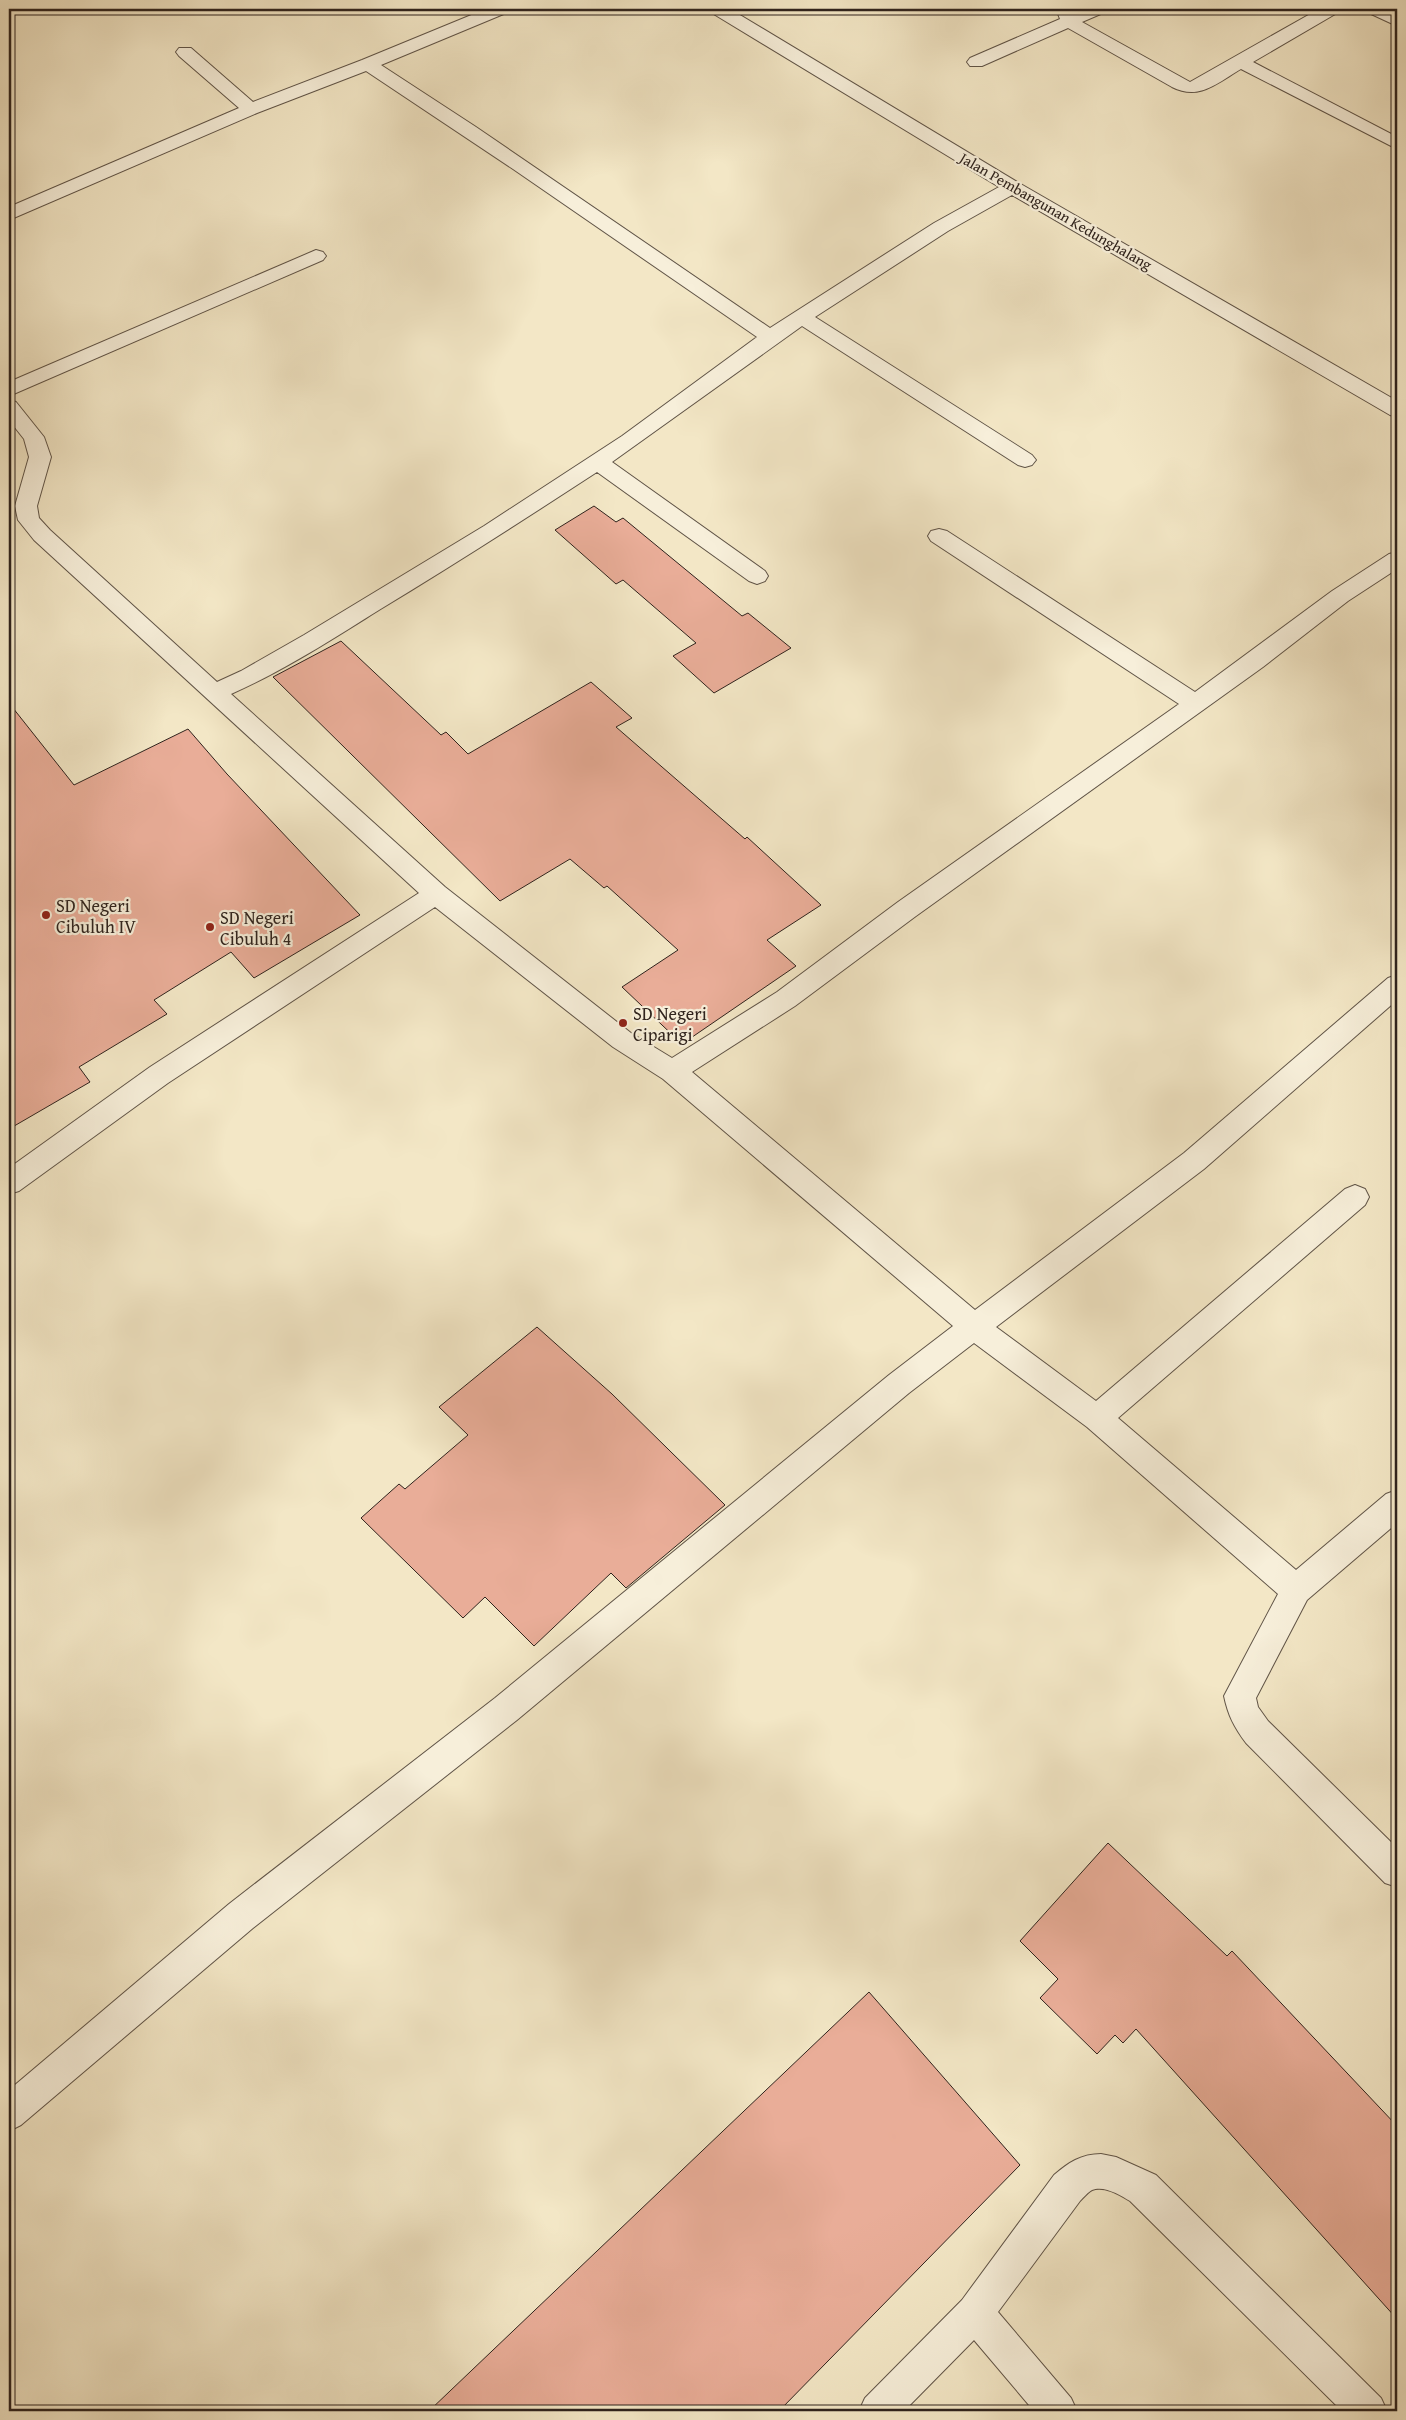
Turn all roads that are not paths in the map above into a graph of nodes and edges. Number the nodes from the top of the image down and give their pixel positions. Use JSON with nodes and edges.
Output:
{"nodes":[{"id":1,"x":500,"y":9,"type":"edge"},
{"id":2,"x":718,"y":9,"type":"edge"},
{"id":3,"x":1097,"y":9,"type":"edge"},
{"id":4,"x":1331,"y":9,"type":"edge"},
{"id":5,"x":1375,"y":9,"type":"edge"},
{"id":6,"x":1067,"y":15,"type":"edge"},
{"id":7,"x":1397,"y":21,"type":"edge"},
{"id":8,"x":185,"y":52,"type":"dead end"},
{"id":9,"x":976,"y":62,"type":"dead end"},
{"id":10,"x":1240,"y":62,"type":"junction"},
{"id":11,"x":368,"y":64,"type":"junction"},
{"id":12,"x":251,"y":109,"type":"junction"},
{"id":13,"x":1397,"y":144,"type":"edge"},
{"id":14,"x":1012,"y":187,"type":"junction"},
{"id":15,"x":9,"y":214,"type":"edge"},
{"id":16,"x":316,"y":256,"type":"dead end"},
{"id":17,"x":802,"y":317,"type":"junction"},
{"id":18,"x":770,"y":337,"type":"junction"},
{"id":19,"x":9,"y":390,"type":"edge"},
{"id":20,"x":9,"y":407,"type":"edge"},
{"id":21,"x":1397,"y":410,"type":"edge"},
{"id":22,"x":1025,"y":460,"type":"dead end"},
{"id":23,"x":597,"y":462,"type":"junction"},
{"id":24,"x":939,"y":536,"type":"dead end"},
{"id":25,"x":1397,"y":559,"type":"edge"},
{"id":26,"x":756,"y":576,"type":"dead end"},
{"id":27,"x":214,"y":693,"type":"junction"},
{"id":28,"x":1195,"y":703,"type":"junction"},
{"id":29,"x":436,"y":894,"type":"junction"},
{"id":30,"x":1397,"y":985,"type":"edge"},
{"id":31,"x":672,"y":1071,"type":"junction"},
{"id":32,"x":9,"y":1184,"type":"edge"},
{"id":33,"x":1355,"y":1197,"type":"dead end"},
{"id":34,"x":974,"y":1327,"type":"junction"},
{"id":35,"x":1097,"y":1418,"type":"junction"},
{"id":36,"x":1397,"y":1504,"type":"edge"},
{"id":37,"x":1296,"y":1590,"type":"junction"},
{"id":38,"x":1397,"y":1871,"type":"edge"},
{"id":39,"x":9,"y":2113,"type":"edge"},
{"id":40,"x":975,"y":2313,"type":"junction"},
{"id":41,"x":878,"y":2411,"type":"edge"},
{"id":42,"x":1058,"y":2411,"type":"edge"},
{"id":43,"x":1368,"y":2411,"type":"edge"}],
"edges":[{"from":1,"to":11,"type":"street"},
{"from":2,"to":14,"type":"street","name":"Jalan Pembangunan Kedunghalang"},
{"from":3,"to":6,"type":"street"},
{"from":4,"to":10,"type":"street"},
{"from":5,"to":7,"type":"street"},
{"from":6,"to":9,"type":"street"},
{"from":6,"to":10,"type":"street"},
{"from":8,"to":12,"type":"street"},
{"from":10,"to":13,"type":"street"},
{"from":11,"to":12,"type":"street"},
{"from":11,"to":18,"type":"street"},
{"from":12,"to":15,"type":"street"},
{"from":14,"to":17,"type":"street"},
{"from":14,"to":21,"type":"street","name":"Jalan Pembangunan Kedunghalang"},
{"from":16,"to":19,"type":"street"},
{"from":17,"to":18,"type":"street"},
{"from":17,"to":22,"type":"street"},
{"from":18,"to":23,"type":"street"},
{"from":20,"to":27,"type":"street"},
{"from":23,"to":26,"type":"street"},
{"from":23,"to":27,"type":"street"},
{"from":24,"to":28,"type":"street"},
{"from":25,"to":28,"type":"street"},
{"from":27,"to":29,"type":"street"},
{"from":28,"to":31,"type":"street"},
{"from":29,"to":31,"type":"street"},
{"from":29,"to":32,"type":"street"},
{"from":30,"to":34,"type":"street"},
{"from":31,"to":34,"type":"street"},
{"from":33,"to":35,"type":"street"},
{"from":34,"to":35,"type":"street"},
{"from":34,"to":39,"type":"street"},
{"from":35,"to":37,"type":"street"},
{"from":36,"to":37,"type":"street"},
{"from":37,"to":38,"type":"street"},
{"from":40,"to":41,"type":"street"},
{"from":40,"to":42,"type":"street"},
{"from":40,"to":43,"type":"street"}]}
